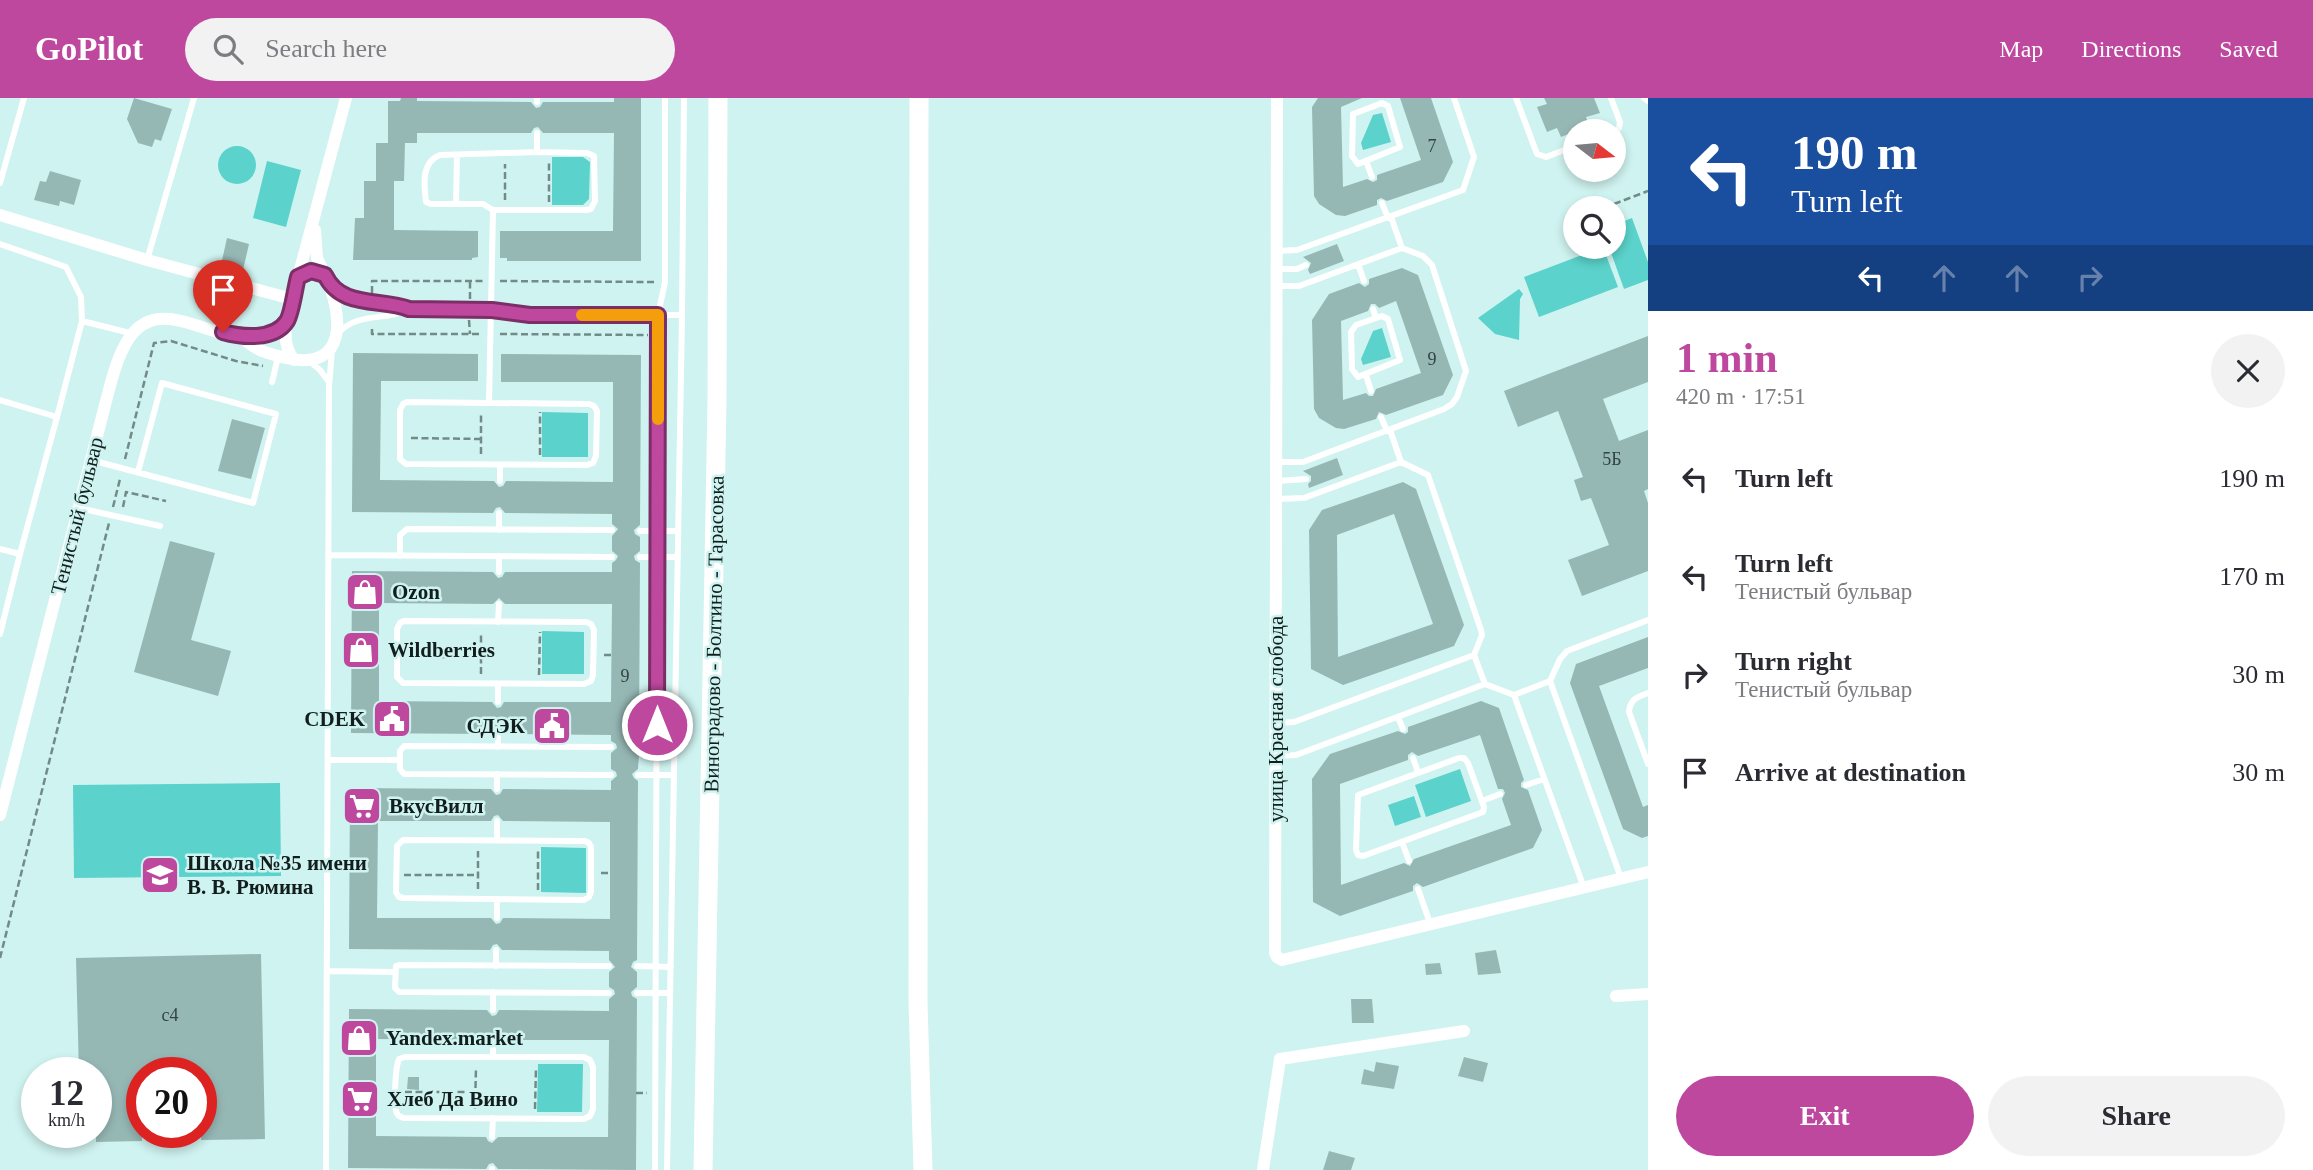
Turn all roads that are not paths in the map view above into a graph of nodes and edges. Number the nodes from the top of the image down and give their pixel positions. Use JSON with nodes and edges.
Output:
{"nodes":[{"id":1,"x":24,"y":98,"type":"edge"},
{"id":2,"x":194,"y":98,"type":"edge"},
{"id":3,"x":346,"y":98,"type":"edge"},
{"id":4,"x":665,"y":98,"type":"edge"},
{"id":5,"x":684,"y":98,"type":"edge"},
{"id":6,"x":718,"y":98,"type":"edge"},
{"id":7,"x":919,"y":98,"type":"edge"},
{"id":8,"x":1277,"y":98,"type":"edge"},
{"id":9,"x":1454,"y":98,"type":"edge"},
{"id":10,"x":1516,"y":98,"type":"edge"},
{"id":11,"x":1611,"y":98,"type":"edge"},
{"id":12,"x":1643,"y":98,"type":"edge"},
{"id":13,"x":1375,"y":101,"type":"edge"},
{"id":14,"x":1648,"y":101,"type":"edge"},
{"id":15,"x":1619,"y":119,"type":"edge"},
{"id":16,"x":537,"y":133,"type":"dead end"},
{"id":17,"x":1563,"y":151,"type":"edge"},
{"id":18,"x":537,"y":152,"type":"junction"},
{"id":19,"x":457,"y":155,"type":"junction"},
{"id":20,"x":1366,"y":161,"type":"junction"},
{"id":21,"x":1372,"y":177,"type":"dead end"},
{"id":22,"x":0,"y":183,"type":"edge"},
{"id":23,"x":1382,"y":203,"type":"dead end"},
{"id":24,"x":456,"y":204,"type":"junction"},
{"id":25,"x":493,"y":210,"type":"junction"},
{"id":26,"x":0,"y":215,"type":"edge"},
{"id":27,"x":314,"y":216,"type":"junction"},
{"id":28,"x":1389,"y":217,"type":"junction"},
{"id":29,"x":0,"y":244,"type":"edge"},
{"id":30,"x":1402,"y":248,"type":"junction"},
{"id":31,"x":1277,"y":251,"type":"junction"},
{"id":32,"x":147,"y":260,"type":"junction"},
{"id":33,"x":1358,"y":264,"type":"junction"},
{"id":34,"x":1307,"y":265,"type":"dead end"},
{"id":35,"x":1277,"y":269,"type":"junction"},
{"id":36,"x":298,"y":277,"type":"junction"},
{"id":37,"x":327,"y":279,"type":"junction"},
{"id":38,"x":1363,"y":281,"type":"dead end"},
{"id":39,"x":1277,"y":286,"type":"junction"},
{"id":40,"x":292,"y":299,"type":"junction"},
{"id":41,"x":409,"y":309,"type":"junction"},
{"id":42,"x":1373,"y":309,"type":"dead end"},
{"id":43,"x":492,"y":310,"type":"junction"},
{"id":44,"x":658,"y":315,"type":"junction"},
{"id":45,"x":682,"y":315,"type":"junction"},
{"id":46,"x":1376,"y":318,"type":"junction"},
{"id":47,"x":82,"y":321,"type":"junction"},
{"id":48,"x":287,"y":321,"type":"junction"},
{"id":49,"x":134,"y":334,"type":"junction"},
{"id":50,"x":242,"y":337,"type":"junction"},
{"id":51,"x":335,"y":340,"type":"junction"},
{"id":52,"x":294,"y":360,"type":"junction"},
{"id":53,"x":309,"y":361,"type":"junction"},
{"id":54,"x":276,"y":362,"type":"junction"},
{"id":55,"x":1366,"y":375,"type":"junction"},
{"id":56,"x":272,"y":382,"type":"dead end"},
{"id":57,"x":329,"y":382,"type":"junction"},
{"id":58,"x":1371,"y":391,"type":"dead end"},
{"id":59,"x":0,"y":400,"type":"edge"},
{"id":60,"x":485,"y":403,"type":"junction"},
{"id":61,"x":57,"y":417,"type":"junction"},
{"id":62,"x":1381,"y":417,"type":"dead end"},
{"id":63,"x":1388,"y":430,"type":"junction"},
{"id":64,"x":91,"y":460,"type":"junction"},
{"id":65,"x":1276,"y":462,"type":"junction"},
{"id":66,"x":1401,"y":462,"type":"junction"},
{"id":67,"x":500,"y":465,"type":"junction"},
{"id":68,"x":138,"y":472,"type":"junction"},
{"id":69,"x":1306,"y":480,"type":"dead end"},
{"id":70,"x":500,"y":481,"type":"dead end"},
{"id":71,"x":1276,"y":481,"type":"junction"},
{"id":72,"x":1276,"y":499,"type":"junction"},
{"id":73,"x":79,"y":508,"type":"junction"},
{"id":74,"x":499,"y":513,"type":"dead end"},
{"id":75,"x":160,"y":526,"type":"dead end"},
{"id":76,"x":499,"y":530,"type":"junction"},
{"id":77,"x":612,"y":530,"type":"dead end"},
{"id":78,"x":640,"y":531,"type":"dead end"},
{"id":79,"x":657,"y":531,"type":"junction"},
{"id":80,"x":678,"y":531,"type":"junction"},
{"id":81,"x":0,"y":549,"type":"edge"},
{"id":82,"x":20,"y":554,"type":"junction"},
{"id":83,"x":328,"y":555,"type":"junction"},
{"id":84,"x":400,"y":556,"type":"junction"},
{"id":85,"x":499,"y":556,"type":"junction"},
{"id":86,"x":612,"y":557,"type":"dead end"},
{"id":87,"x":640,"y":557,"type":"dead end"},
{"id":88,"x":657,"y":557,"type":"junction"},
{"id":89,"x":678,"y":558,"type":"junction"},
{"id":90,"x":499,"y":572,"type":"dead end"},
{"id":91,"x":499,"y":604,"type":"dead end"},
{"id":92,"x":1648,"y":620,"type":"edge"},
{"id":93,"x":498,"y":622,"type":"junction"},
{"id":94,"x":0,"y":634,"type":"edge"},
{"id":95,"x":1474,"y":655,"type":"junction"},
{"id":96,"x":1550,"y":681,"type":"junction"},
{"id":97,"x":498,"y":684,"type":"junction"},
{"id":98,"x":1485,"y":684,"type":"junction"},
{"id":99,"x":1648,"y":693,"type":"edge"},
{"id":100,"x":1514,"y":695,"type":"junction"},
{"id":101,"x":498,"y":702,"type":"dead end"},
{"id":102,"x":1398,"y":717,"type":"junction"},
{"id":103,"x":1276,"y":723,"type":"junction"},
{"id":104,"x":1402,"y":729,"type":"dead end"},
{"id":105,"x":498,"y":734,"type":"dead end"},
{"id":106,"x":498,"y":747,"type":"junction"},
{"id":107,"x":611,"y":747,"type":"dead end"},
{"id":108,"x":639,"y":748,"type":"dead end"},
{"id":109,"x":657,"y":748,"type":"junction"},
{"id":110,"x":674,"y":748,"type":"junction"},
{"id":111,"x":1276,"y":756,"type":"junction"},
{"id":112,"x":1413,"y":758,"type":"dead end"},
{"id":113,"x":328,"y":760,"type":"junction"},
{"id":114,"x":400,"y":760,"type":"junction"},
{"id":115,"x":1648,"y":764,"type":"edge"},
{"id":116,"x":1418,"y":772,"type":"junction"},
{"id":117,"x":497,"y":774,"type":"junction"},
{"id":118,"x":611,"y":775,"type":"dead end"},
{"id":119,"x":638,"y":775,"type":"dead end"},
{"id":120,"x":656,"y":775,"type":"junction"},
{"id":121,"x":674,"y":775,"type":"junction"},
{"id":122,"x":1544,"y":779,"type":"junction"},
{"id":123,"x":1526,"y":785,"type":"dead end"},
{"id":124,"x":497,"y":789,"type":"dead end"},
{"id":125,"x":1500,"y":794,"type":"dead end"},
{"id":126,"x":1482,"y":801,"type":"junction"},
{"id":127,"x":0,"y":815,"type":"edge"},
{"id":128,"x":497,"y":821,"type":"dead end"},
{"id":129,"x":497,"y":840,"type":"junction"},
{"id":130,"x":1402,"y":842,"type":"junction"},
{"id":131,"x":1409,"y":862,"type":"dead end"},
{"id":132,"x":1648,"y":873,"type":"edge"},
{"id":133,"x":1621,"y":879,"type":"junction"},
{"id":134,"x":1584,"y":888,"type":"junction"},
{"id":135,"x":1418,"y":889,"type":"dead end"},
{"id":136,"x":497,"y":899,"type":"junction"},
{"id":137,"x":496,"y":918,"type":"dead end"},
{"id":138,"x":1431,"y":925,"type":"junction"},
{"id":139,"x":496,"y":950,"type":"dead end"},
{"id":140,"x":496,"y":966,"type":"junction"},
{"id":141,"x":609,"y":966,"type":"dead end"},
{"id":142,"x":637,"y":967,"type":"dead end"},
{"id":143,"x":656,"y":967,"type":"junction"},
{"id":144,"x":671,"y":967,"type":"junction"},
{"id":145,"x":327,"y":971,"type":"junction"},
{"id":146,"x":395,"y":971,"type":"junction"},
{"id":147,"x":493,"y":992,"type":"junction"},
{"id":148,"x":609,"y":993,"type":"dead end"},
{"id":149,"x":637,"y":993,"type":"dead end"},
{"id":150,"x":656,"y":993,"type":"junction"},
{"id":151,"x":670,"y":993,"type":"junction"},
{"id":152,"x":1648,"y":994,"type":"edge"},
{"id":153,"x":1616,"y":996,"type":"dead end"},
{"id":154,"x":493,"y":1010,"type":"dead end"},
{"id":155,"x":1464,"y":1031,"type":"dead end"},
{"id":156,"x":493,"y":1040,"type":"dead end"},
{"id":157,"x":493,"y":1057,"type":"junction"},
{"id":158,"x":493,"y":1118,"type":"junction"},
{"id":159,"x":492,"y":1137,"type":"dead end"},
{"id":160,"x":326,"y":1170,"type":"edge"},
{"id":161,"x":655,"y":1170,"type":"edge"},
{"id":162,"x":667,"y":1170,"type":"edge"},
{"id":163,"x":703,"y":1170,"type":"edge"},
{"id":164,"x":923,"y":1170,"type":"edge"},
{"id":165,"x":1263,"y":1170,"type":"edge"}],
"edges":[{"from":1,"to":22,"type":"lane"},
{"from":2,"to":32,"type":"lane"},
{"from":3,"to":27,"type":"street"},
{"from":4,"to":44,"type":"lane"},
{"from":5,"to":45,"type":"lane"},
{"from":6,"to":163,"type":"main road","name":"Виноградово - Болтино - Тарасовка"},
{"from":7,"to":164,"type":"main road"},
{"from":8,"to":31,"type":"street","name":"улица Красная слобода"},
{"from":9,"to":28,"type":"lane"},
{"from":10,"to":17,"type":"lane"},
{"from":11,"to":15,"type":"lane"},
{"from":12,"to":14,"type":"lane"},
{"from":13,"to":20,"type":"lane"},
{"from":13,"to":20,"type":"lane"},
{"from":16,"to":18,"type":"lane"},
{"from":18,"to":19,"type":"lane"},
{"from":18,"to":25,"type":"lane"},
{"from":19,"to":24,"type":"lane"},
{"from":19,"to":24,"type":"lane"},
{"from":20,"to":21,"type":"lane"},
{"from":23,"to":28,"type":"lane"},
{"from":24,"to":25,"type":"lane"},
{"from":25,"to":43,"type":"lane"},
{"from":26,"to":32,"type":"street"},
{"from":27,"to":36,"type":"street"},
{"from":27,"to":37,"type":"street"},
{"from":28,"to":30,"type":"lane"},
{"from":28,"to":31,"type":"lane"},
{"from":29,"to":47,"type":"lane"},
{"from":30,"to":33,"type":"lane"},
{"from":30,"to":63,"type":"lane"},
{"from":31,"to":35,"type":"street","name":"улица Красная слобода"},
{"from":32,"to":40,"type":"street"},
{"from":33,"to":38,"type":"lane"},
{"from":33,"to":39,"type":"lane"},
{"from":34,"to":35,"type":"lane"},
{"from":35,"to":39,"type":"street","name":"улица Красная слобода"},
{"from":36,"to":37,"type":"street"},
{"from":36,"to":40,"type":"street"},
{"from":37,"to":41,"type":"lane"},
{"from":37,"to":51,"type":"street"},
{"from":39,"to":65,"type":"street","name":"улица Красная слобода"},
{"from":40,"to":48,"type":"street"},
{"from":41,"to":43,"type":"lane"},
{"from":41,"to":51,"type":"lane"},
{"from":42,"to":46,"type":"lane"},
{"from":43,"to":44,"type":"lane"},
{"from":43,"to":60,"type":"lane"},
{"from":44,"to":45,"type":"lane"},
{"from":44,"to":79,"type":"lane"},
{"from":45,"to":80,"type":"lane"},
{"from":46,"to":55,"type":"lane"},
{"from":46,"to":55,"type":"lane"},
{"from":47,"to":49,"type":"lane"},
{"from":47,"to":61,"type":"lane"},
{"from":48,"to":50,"type":"street"},
{"from":48,"to":52,"type":"street"},
{"from":49,"to":50,"type":"street"},
{"from":49,"to":64,"type":"street","name":"Тенистый бульвар"},
{"from":50,"to":54,"type":"street"},
{"from":51,"to":53,"type":"street"},
{"from":51,"to":57,"type":"lane"},
{"from":52,"to":53,"type":"street"},
{"from":52,"to":54,"type":"street"},
{"from":53,"to":57,"type":"lane"},
{"from":54,"to":56,"type":"lane"},
{"from":55,"to":58,"type":"lane"},
{"from":57,"to":83,"type":"lane"},
{"from":59,"to":61,"type":"lane"},
{"from":60,"to":67,"type":"lane"},
{"from":60,"to":67,"type":"lane"},
{"from":61,"to":82,"type":"lane"},
{"from":62,"to":63,"type":"lane"},
{"from":63,"to":65,"type":"lane"},
{"from":63,"to":66,"type":"lane"},
{"from":64,"to":68,"type":"lane"},
{"from":64,"to":73,"type":"street","name":"Тенистый бульвар"},
{"from":65,"to":71,"type":"street","name":"улица Красная слобода"},
{"from":66,"to":72,"type":"lane"},
{"from":66,"to":95,"type":"lane"},
{"from":67,"to":70,"type":"lane"},
{"from":68,"to":68,"type":"lane"},
{"from":69,"to":71,"type":"lane"},
{"from":71,"to":72,"type":"street","name":"улица Красная слобода"},
{"from":72,"to":103,"type":"street","name":"улица Красная слобода"},
{"from":73,"to":75,"type":"lane"},
{"from":73,"to":127,"type":"street","name":"Тенистый бульвар"},
{"from":74,"to":76,"type":"lane"},
{"from":76,"to":77,"type":"lane"},
{"from":76,"to":84,"type":"lane"},
{"from":78,"to":79,"type":"lane"},
{"from":79,"to":80,"type":"lane"},
{"from":79,"to":88,"type":"lane"},
{"from":80,"to":89,"type":"lane"},
{"from":81,"to":82,"type":"lane"},
{"from":82,"to":94,"type":"lane"},
{"from":83,"to":84,"type":"lane"},
{"from":83,"to":113,"type":"lane"},
{"from":84,"to":85,"type":"lane"},
{"from":85,"to":86,"type":"lane"},
{"from":85,"to":90,"type":"lane"},
{"from":87,"to":88,"type":"lane"},
{"from":88,"to":89,"type":"lane"},
{"from":88,"to":109,"type":"lane"},
{"from":89,"to":110,"type":"lane"},
{"from":91,"to":93,"type":"lane"},
{"from":92,"to":96,"type":"lane"},
{"from":93,"to":97,"type":"lane"},
{"from":93,"to":97,"type":"lane"},
{"from":95,"to":98,"type":"lane"},
{"from":95,"to":103,"type":"lane"},
{"from":96,"to":100,"type":"lane"},
{"from":96,"to":133,"type":"lane"},
{"from":97,"to":101,"type":"lane"},
{"from":98,"to":100,"type":"lane"},
{"from":98,"to":102,"type":"lane"},
{"from":99,"to":115,"type":"lane"},
{"from":100,"to":122,"type":"lane"},
{"from":102,"to":104,"type":"lane"},
{"from":102,"to":111,"type":"lane"},
{"from":103,"to":111,"type":"street","name":"улица Красная слобода"},
{"from":105,"to":106,"type":"lane"},
{"from":106,"to":107,"type":"lane"},
{"from":106,"to":114,"type":"lane"},
{"from":108,"to":109,"type":"lane"},
{"from":109,"to":110,"type":"lane"},
{"from":109,"to":120,"type":"lane"},
{"from":110,"to":121,"type":"lane"},
{"from":111,"to":138,"type":"street","name":"улица Красная слобода"},
{"from":112,"to":116,"type":"lane"},
{"from":113,"to":114,"type":"lane"},
{"from":113,"to":145,"type":"lane"},
{"from":114,"to":117,"type":"lane"},
{"from":116,"to":126,"type":"lane"},
{"from":116,"to":130,"type":"lane"},
{"from":117,"to":118,"type":"lane"},
{"from":117,"to":124,"type":"lane"},
{"from":119,"to":120,"type":"lane"},
{"from":120,"to":121,"type":"lane"},
{"from":120,"to":143,"type":"lane"},
{"from":121,"to":144,"type":"lane"},
{"from":122,"to":123,"type":"lane"},
{"from":122,"to":134,"type":"lane"},
{"from":125,"to":126,"type":"lane"},
{"from":126,"to":130,"type":"lane"},
{"from":128,"to":129,"type":"lane"},
{"from":129,"to":136,"type":"lane"},
{"from":129,"to":136,"type":"lane"},
{"from":130,"to":131,"type":"lane"},
{"from":132,"to":133,"type":"street","name":"улица Красная слобода"},
{"from":133,"to":134,"type":"street","name":"улица Красная слобода"},
{"from":134,"to":138,"type":"street","name":"улица Красная слобода"},
{"from":135,"to":138,"type":"lane"},
{"from":136,"to":137,"type":"lane"},
{"from":139,"to":140,"type":"lane"},
{"from":140,"to":141,"type":"lane"},
{"from":140,"to":146,"type":"lane"},
{"from":142,"to":143,"type":"lane"},
{"from":143,"to":144,"type":"lane"},
{"from":143,"to":150,"type":"lane"},
{"from":144,"to":151,"type":"lane"},
{"from":145,"to":146,"type":"lane"},
{"from":145,"to":160,"type":"lane"},
{"from":146,"to":147,"type":"lane"},
{"from":147,"to":148,"type":"lane"},
{"from":147,"to":154,"type":"lane"},
{"from":149,"to":150,"type":"lane"},
{"from":150,"to":151,"type":"lane"},
{"from":150,"to":161,"type":"lane"},
{"from":151,"to":162,"type":"lane"},
{"from":152,"to":153,"type":"street"},
{"from":155,"to":165,"type":"street"},
{"from":156,"to":157,"type":"lane"},
{"from":157,"to":158,"type":"lane"},
{"from":157,"to":158,"type":"lane"},
{"from":158,"to":159,"type":"lane"}]}
